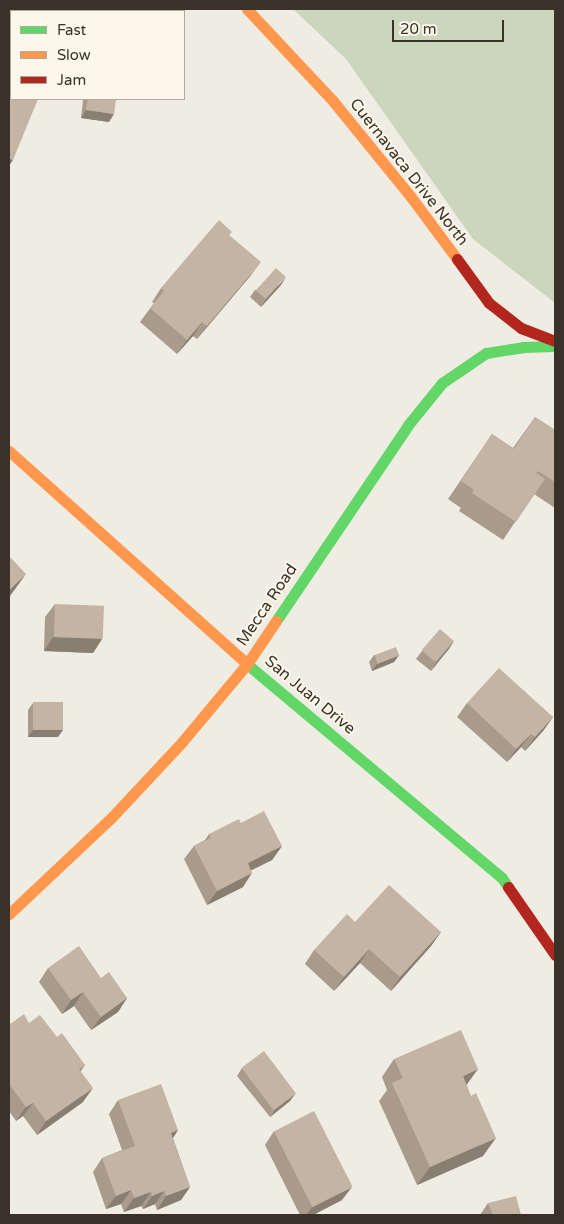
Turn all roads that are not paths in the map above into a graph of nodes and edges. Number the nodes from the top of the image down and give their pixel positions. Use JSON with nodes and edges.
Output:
{"nodes":[{"id":1,"x":247,"y":9,"type":"edge"},
{"id":2,"x":555,"y":341,"type":"edge"},
{"id":3,"x":555,"y":346,"type":"edge"},
{"id":4,"x":9,"y":451,"type":"edge"},
{"id":5,"x":247,"y":664,"type":"junction"},
{"id":6,"x":9,"y":914,"type":"edge"},
{"id":7,"x":555,"y":955,"type":"edge"}],
"edges":[{"from":1,"to":2,"type":"street","name":"Cuernavaca Drive North"},
{"from":3,"to":5,"type":"street","name":"Mecca Road"},
{"from":4,"to":5,"type":"street","name":"San Juan Drive"},
{"from":5,"to":6,"type":"street","name":"Mecca Road"},
{"from":5,"to":7,"type":"street","name":"San Juan Drive"}]}
